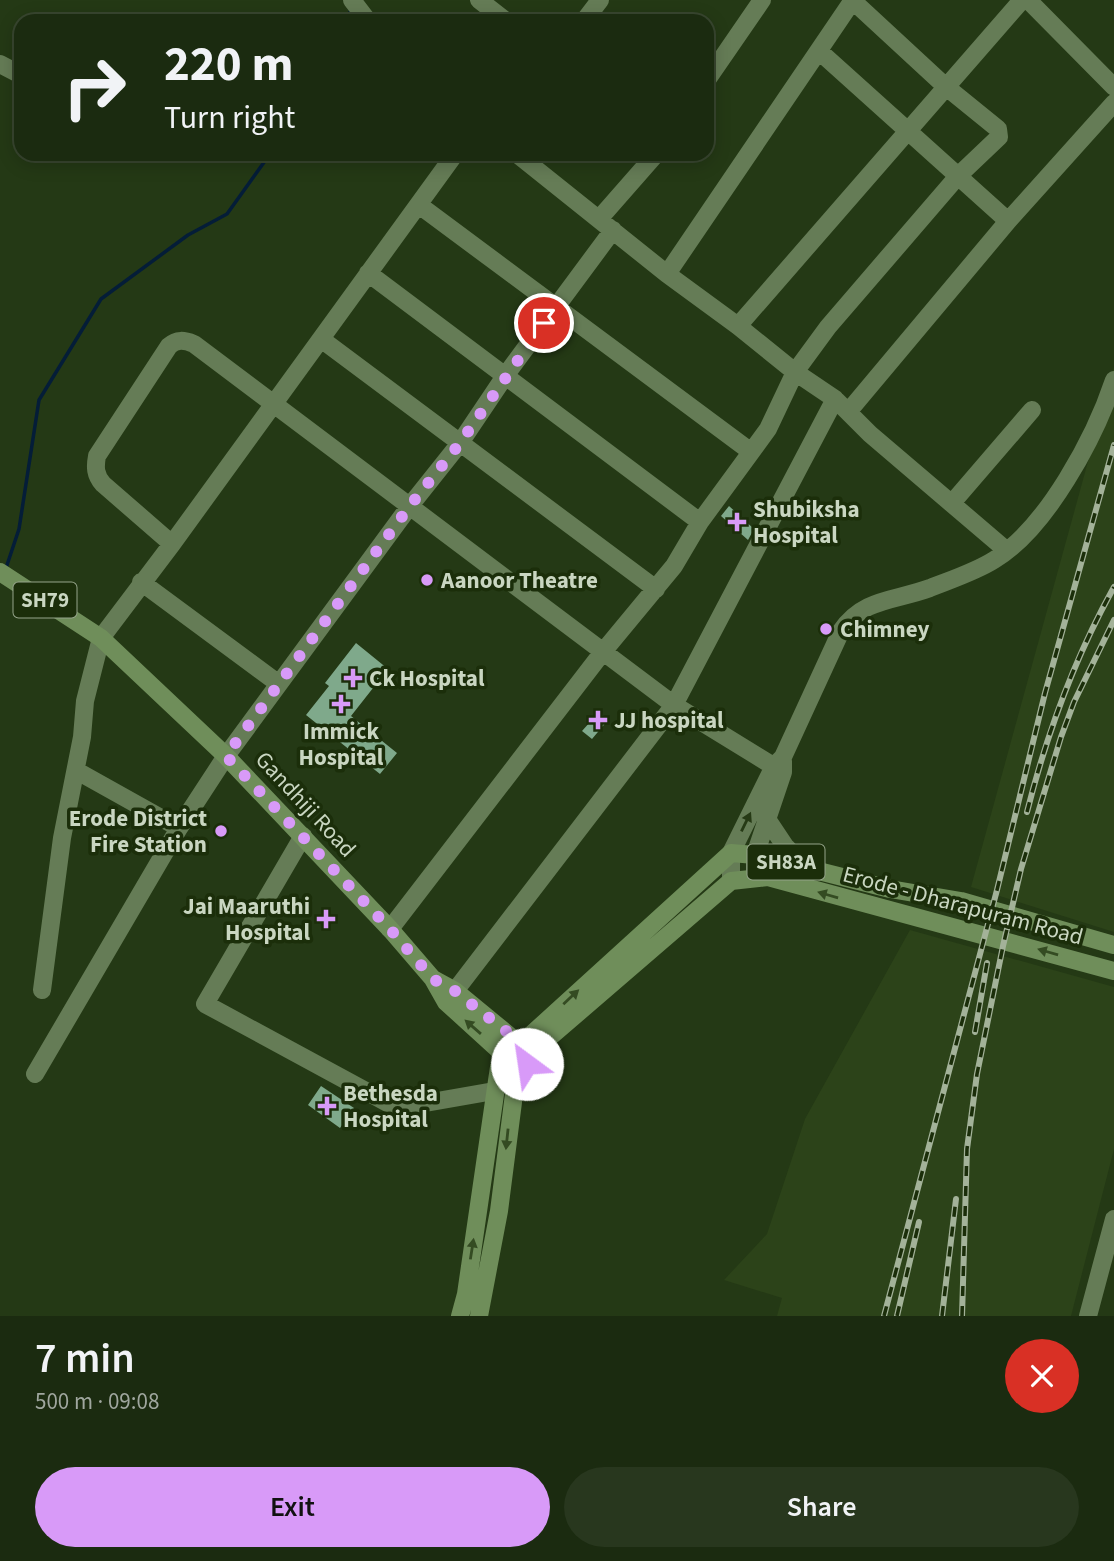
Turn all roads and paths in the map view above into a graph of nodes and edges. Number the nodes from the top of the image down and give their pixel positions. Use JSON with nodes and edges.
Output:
{"nodes":[{"id":1,"x":352,"y":0,"type":"edge"},
{"id":2,"x":479,"y":0,"type":"edge"},
{"id":3,"x":762,"y":0,"type":"edge"},
{"id":4,"x":853,"y":0,"type":"edge"},
{"id":5,"x":1022,"y":0,"type":"edge"},
{"id":6,"x":1028,"y":0,"type":"edge"},
{"id":7,"x":363,"y":14,"type":"edge"},
{"id":8,"x":497,"y":14,"type":"edge"},
{"id":9,"x":819,"y":51,"type":"junction"},
{"id":10,"x":714,"y":70,"type":"edge"},
{"id":11,"x":945,"y":86,"type":"junction"},
{"id":12,"x":1114,"y":87,"type":"edge"},
{"id":13,"x":1114,"y":103,"type":"edge"},
{"id":14,"x":905,"y":131,"type":"junction"},
{"id":15,"x":450,"y":161,"type":"edge"},
{"id":16,"x":526,"y":161,"type":"edge"},
{"id":17,"x":650,"y":161,"type":"edge"},
{"id":18,"x":958,"y":176,"type":"junction"},
{"id":19,"x":419,"y":205,"type":"junction"},
{"id":20,"x":1008,"y":221,"type":"junction"},
{"id":21,"x":606,"y":224,"type":"junction"},
{"id":22,"x":368,"y":273,"type":"junction"},
{"id":23,"x":667,"y":274,"type":"junction"},
{"id":24,"x":557,"y":306,"type":"junction"},
{"id":25,"x":738,"y":326,"type":"junction"},
{"id":26,"x":321,"y":339,"type":"junction"},
{"id":27,"x":795,"y":372,"type":"junction"},
{"id":28,"x":505,"y":376,"type":"junction"},
{"id":29,"x":1114,"y":380,"type":"edge"},
{"id":30,"x":835,"y":399,"type":"junction"},
{"id":31,"x":272,"y":404,"type":"junction"},
{"id":32,"x":1031,"y":410,"type":"dead end"},
{"id":33,"x":848,"y":412,"type":"junction"},
{"id":34,"x":460,"y":443,"type":"junction"},
{"id":35,"x":750,"y":451,"type":"junction"},
{"id":36,"x":952,"y":503,"type":"junction"},
{"id":37,"x":409,"y":507,"type":"junction"},
{"id":38,"x":700,"y":523,"type":"junction"},
{"id":39,"x":172,"y":544,"type":"junction"},
{"id":40,"x":1006,"y":550,"type":"junction"},
{"id":41,"x":0,"y":572,"type":"edge"},
{"id":42,"x":141,"y":582,"type":"junction"},
{"id":43,"x":656,"y":589,"type":"junction"},
{"id":44,"x":95,"y":634,"type":"junction"},
{"id":45,"x":602,"y":653,"type":"junction"},
{"id":46,"x":279,"y":684,"type":"junction"},
{"id":47,"x":674,"y":705,"type":"junction"},
{"id":48,"x":226,"y":756,"type":"junction"},
{"id":49,"x":780,"y":765,"type":"junction"},
{"id":50,"x":77,"y":771,"type":"junction"},
{"id":51,"x":767,"y":819,"type":"junction"},
{"id":52,"x":179,"y":828,"type":"junction"},
{"id":53,"x":303,"y":836,"type":"junction"},
{"id":54,"x":731,"y":853,"type":"junction"},
{"id":55,"x":755,"y":855,"type":"junction"},
{"id":56,"x":803,"y":865,"type":"junction"},
{"id":57,"x":755,"y":878,"type":"junction"},
{"id":58,"x":731,"y":881,"type":"junction"},
{"id":59,"x":390,"y":929,"type":"junction"},
{"id":60,"x":1114,"y":945,"type":"edge"},
{"id":61,"x":1114,"y":971,"type":"edge"},
{"id":62,"x":433,"y":979,"type":"junction"},
{"id":63,"x":42,"y":990,"type":"dead end"},
{"id":64,"x":455,"y":991,"type":"junction"},
{"id":65,"x":514,"y":1055,"type":"junction"},
{"id":66,"x":34,"y":1074,"type":"dead end"},
{"id":67,"x":494,"y":1091,"type":"junction"},
{"id":68,"x":1114,"y":1219,"type":"edge"},
{"id":69,"x":461,"y":1311,"type":"edge"},
{"id":70,"x":480,"y":1312,"type":"edge"},
{"id":71,"x":1088,"y":1316,"type":"edge"}],
"edges":[{"from":1,"to":7,"type":"street"},
{"from":2,"to":8,"type":"street"},
{"from":3,"to":10,"type":"street"},
{"from":4,"to":9,"type":"street"},
{"from":4,"to":11,"type":"street"},
{"from":5,"to":11,"type":"street"},
{"from":6,"to":12,"type":"street"},
{"from":9,"to":14,"type":"street"},
{"from":9,"to":23,"type":"street"},
{"from":11,"to":14,"type":"street"},
{"from":11,"to":18,"type":"street"},
{"from":13,"to":20,"type":"street"},
{"from":14,"to":18,"type":"street"},
{"from":14,"to":25,"type":"street"},
{"from":15,"to":19,"type":"street"},
{"from":16,"to":21,"type":"street"},
{"from":17,"to":21,"type":"street"},
{"from":18,"to":20,"type":"street"},
{"from":18,"to":27,"type":"street"},
{"from":19,"to":22,"type":"street"},
{"from":19,"to":24,"type":"street"},
{"from":20,"to":33,"type":"street"},
{"from":21,"to":23,"type":"street"},
{"from":21,"to":24,"type":"street"},
{"from":22,"to":26,"type":"street"},
{"from":22,"to":28,"type":"street"},
{"from":23,"to":25,"type":"street"},
{"from":24,"to":28,"type":"street"},
{"from":24,"to":35,"type":"street"},
{"from":25,"to":27,"type":"street"},
{"from":26,"to":31,"type":"street"},
{"from":26,"to":34,"type":"street"},
{"from":27,"to":30,"type":"street"},
{"from":27,"to":35,"type":"street"},
{"from":28,"to":34,"type":"street"},
{"from":28,"to":38,"type":"street"},
{"from":29,"to":40,"type":"street"},
{"from":30,"to":33,"type":"street"},
{"from":30,"to":47,"type":"street"},
{"from":31,"to":37,"type":"street"},
{"from":31,"to":39,"type":"street"},
{"from":31,"to":39,"type":"street"},
{"from":32,"to":36,"type":"street"},
{"from":33,"to":36,"type":"street"},
{"from":34,"to":37,"type":"street"},
{"from":34,"to":43,"type":"street"},
{"from":35,"to":38,"type":"street"},
{"from":36,"to":40,"type":"street"},
{"from":37,"to":45,"type":"street"},
{"from":37,"to":46,"type":"street"},
{"from":38,"to":43,"type":"street"},
{"from":39,"to":42,"type":"street"},
{"from":40,"to":49,"type":"street"},
{"from":41,"to":44,"type":"main road","name":"Gandhiji Road","number":"SH79"},
{"from":42,"to":44,"type":"street"},
{"from":42,"to":46,"type":"street"},
{"from":43,"to":45,"type":"street"},
{"from":44,"to":48,"type":"main road","name":"Gandhiji Road","number":"SH79"},
{"from":44,"to":50,"type":"street"},
{"from":45,"to":47,"type":"street"},
{"from":45,"to":59,"type":"street"},
{"from":46,"to":48,"type":"street"},
{"from":47,"to":49,"type":"street"},
{"from":47,"to":64,"type":"street"},
{"from":48,"to":52,"type":"street"},
{"from":48,"to":53,"type":"main road","name":"Gandhiji Road","number":"SH79"},
{"from":49,"to":51,"type":"street"},
{"from":54,"to":49,"type":"street","one_way":true},
{"from":50,"to":52,"type":"street"},
{"from":50,"to":63,"type":"street"},
{"from":51,"to":55,"type":"street"},
{"from":51,"to":56,"type":"street"},
{"from":52,"to":66,"type":"street"},
{"from":53,"to":59,"type":"main road","name":"Gandhiji Road","number":"SH79"},
{"from":53,"to":67,"type":"street"},
{"from":54,"to":55,"type":"main road","name":"Erode - Dharapuram Road","number":"SH83A"},
{"from":54,"to":58,"type":"street"},
{"from":65,"to":54,"type":"main road","number":"SH83A","one_way":true},
{"from":55,"to":56,"type":"main road","name":"Erode - Dharapuram Road","number":"SH83A"},
{"from":55,"to":57,"type":"street"},
{"from":56,"to":60,"type":"main road","name":"Erode - Dharapuram Road","number":"SH83A"},
{"from":57,"to":58,"type":"main road","name":"Erode - Dharapuram Road","number":"SH83A"},
{"from":61,"to":57,"type":"main road","name":"Erode - Dharapuram Road","number":"SH83A","one_way":true},
{"from":58,"to":65,"type":"main road","number":"SH83A"},
{"from":59,"to":62,"type":"main road","name":"Gandhiji Road","number":"SH79"},
{"from":62,"to":64,"type":"main road","name":"Gandhiji Road","number":"SH79"},
{"from":65,"to":62,"type":"main road","name":"Gandhiji Road","number":"SH79","one_way":true},
{"from":64,"to":65,"type":"main road","name":"Gandhiji Road","number":"SH79"},
{"from":65,"to":67,"type":"main road"},
{"from":65,"to":70,"type":"main road","one_way":true},
{"from":69,"to":67,"type":"main road","one_way":true},
{"from":68,"to":71,"type":"street"},
{"from":69,"to":70,"type":"main road"}]}
